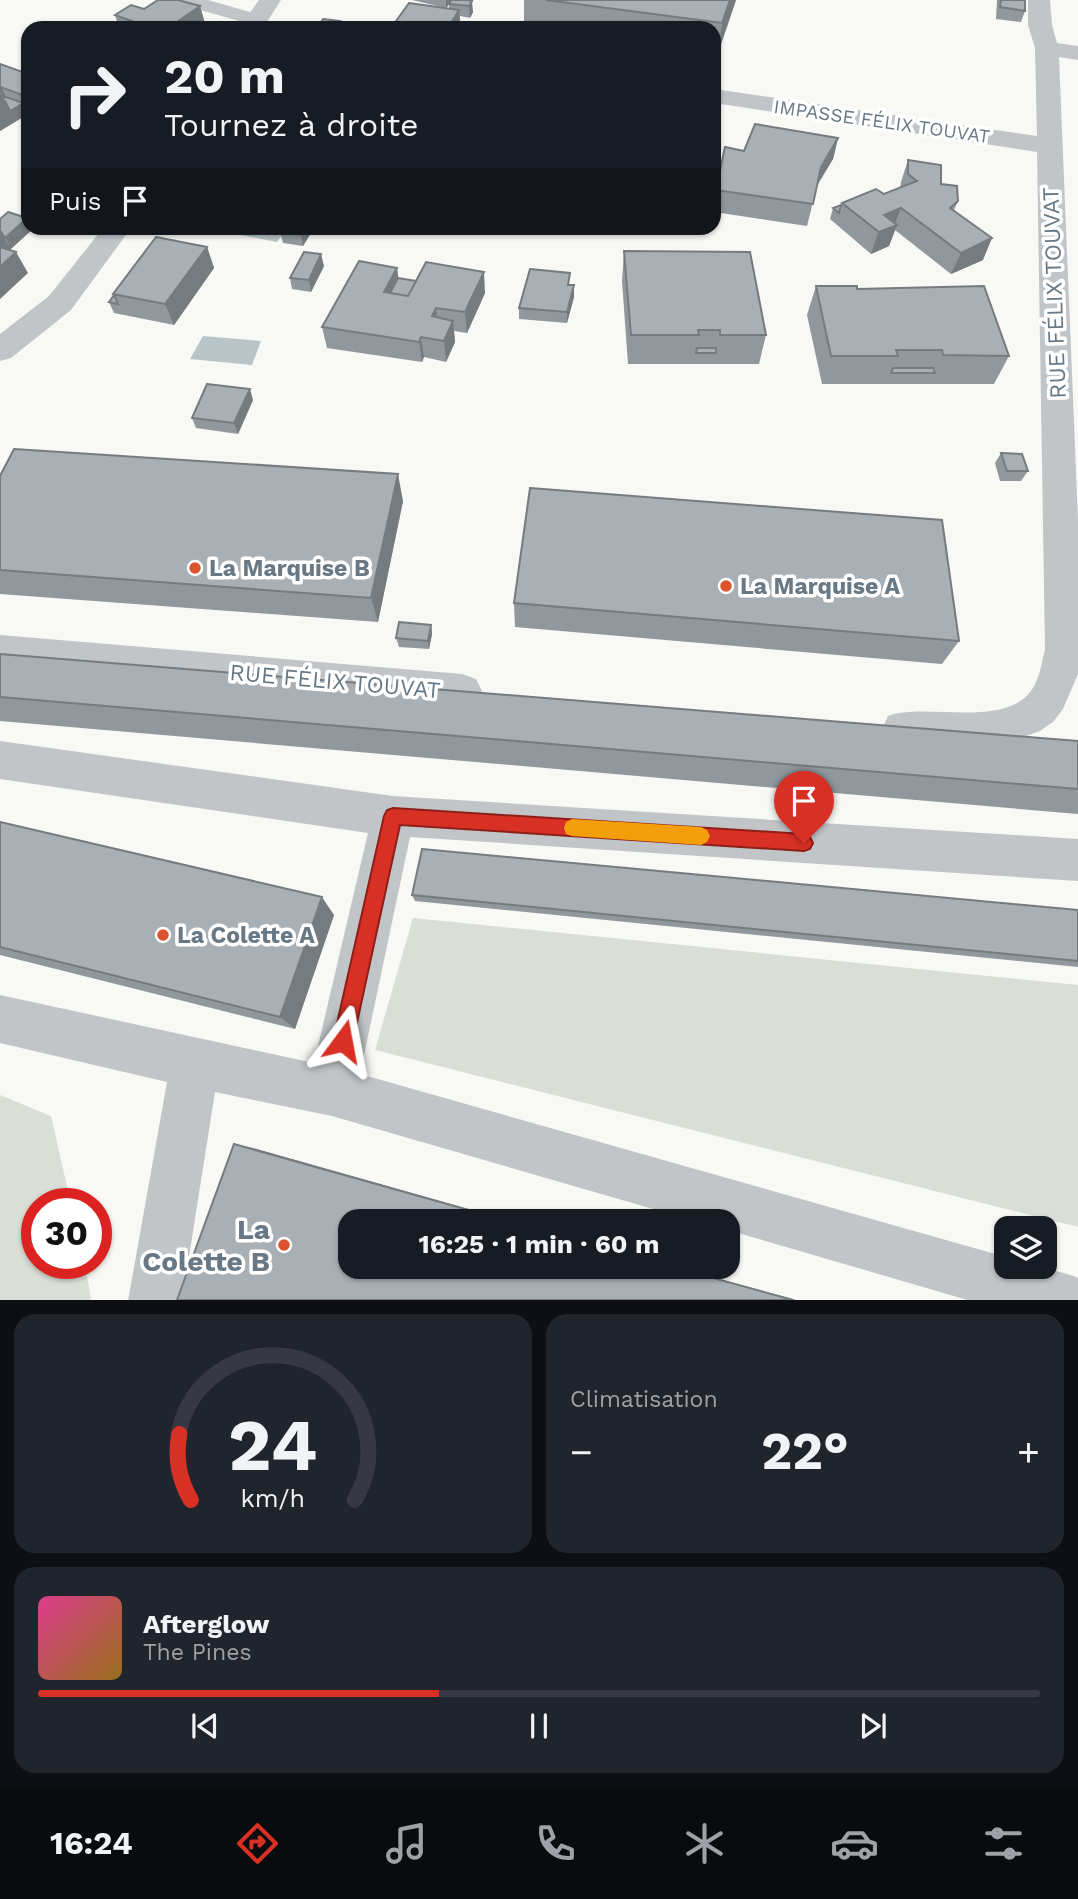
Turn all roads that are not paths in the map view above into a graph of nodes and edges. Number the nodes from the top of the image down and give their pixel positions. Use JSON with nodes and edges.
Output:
{"nodes":[{"id":1,"x":186,"y":0,"type":"edge"},
{"id":2,"x":270,"y":0,"type":"edge"},
{"id":3,"x":1039,"y":0,"type":"edge"},
{"id":4,"x":246,"y":21,"type":"edge"},
{"id":5,"x":256,"y":21,"type":"edge"},
{"id":6,"x":1062,"y":50,"type":"edge"},
{"id":7,"x":721,"y":97,"type":"edge"},
{"id":8,"x":1049,"y":146,"type":"junction"},
{"id":9,"x":112,"y":235,"type":"edge"},
{"id":10,"x":0,"y":350,"type":"edge"},
{"id":11,"x":0,"y":652,"type":"edge"},
{"id":12,"x":499,"y":695,"type":"edge"},
{"id":13,"x":873,"y":726,"type":"edge"},
{"id":14,"x":0,"y":760,"type":"edge"},
{"id":15,"x":393,"y":816,"type":"junction"},
{"id":16,"x":1078,"y":860,"type":"edge"},
{"id":17,"x":0,"y":1019,"type":"edge"},
{"id":18,"x":195,"y":1065,"type":"junction"},
{"id":19,"x":332,"y":1091,"type":"junction"},
{"id":20,"x":155,"y":1300,"type":"edge"},
{"id":21,"x":1067,"y":1300,"type":"edge"}],
"edges":[{"from":1,"to":4,"type":"lane"},
{"from":2,"to":5,"type":"street"},
{"from":3,"to":6,"type":"street","name":"RUE FÉLIX TOUVAT"},
{"from":6,"to":8,"type":"street","name":"RUE FÉLIX TOUVAT"},
{"from":7,"to":8,"type":"street","name":"IMPASSE FÉLIX TOUVAT"},
{"from":8,"to":13,"type":"street","name":"RUE FÉLIX TOUVAT"},
{"from":9,"to":10,"type":"street"},
{"from":11,"to":12,"type":"street","name":"RUE FÉLIX TOUVAT"},
{"from":14,"to":15,"type":"street"},
{"from":15,"to":16,"type":"street"},
{"from":15,"to":19,"type":"street"},
{"from":17,"to":18,"type":"street"},
{"from":18,"to":19,"type":"street"},
{"from":18,"to":20,"type":"street"},
{"from":19,"to":21,"type":"street"}]}
